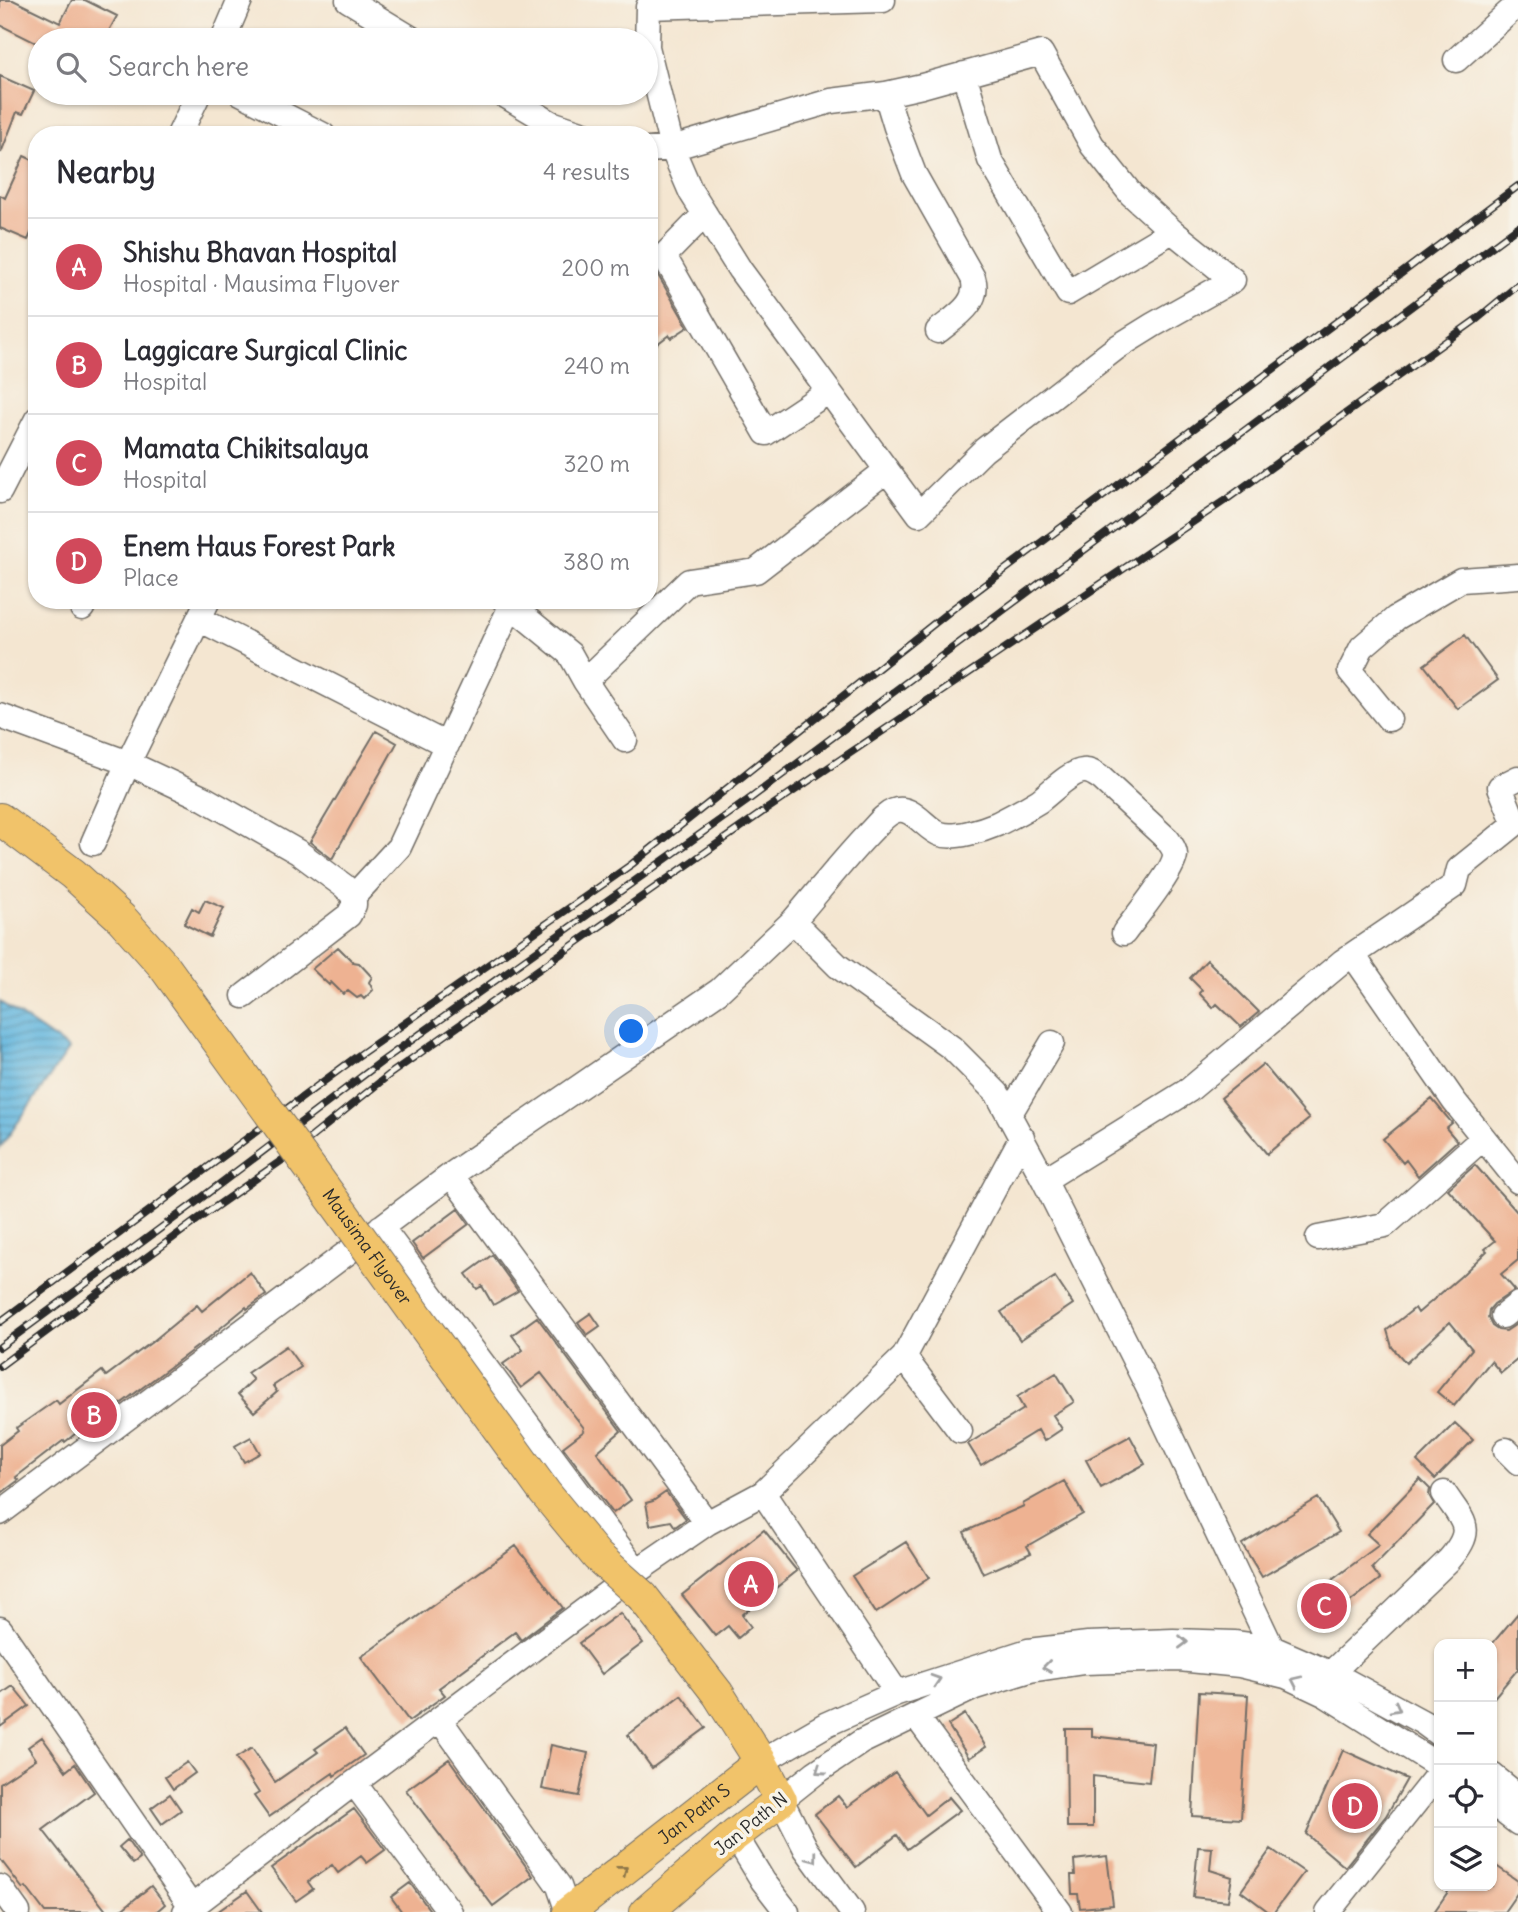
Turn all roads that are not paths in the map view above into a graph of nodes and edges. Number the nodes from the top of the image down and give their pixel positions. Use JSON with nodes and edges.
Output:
{"nodes":[{"id":1,"x":240,"y":0,"type":"edge"},
{"id":2,"x":348,"y":0,"type":"edge"},
{"id":3,"x":883,"y":0,"type":"edge"},
{"id":4,"x":837,"y":1,"type":"edge"},
{"id":5,"x":650,"y":3,"type":"edge"},
{"id":6,"x":1518,"y":4,"type":"edge"},
{"id":7,"x":228,"y":28,"type":"edge"},
{"id":8,"x":394,"y":28,"type":"edge"},
{"id":9,"x":648,"y":28,"type":"edge"},
{"id":10,"x":1456,"y":60,"type":"dead end"},
{"id":11,"x":964,"y":74,"type":"junction"},
{"id":12,"x":886,"y":94,"type":"junction"},
{"id":13,"x":193,"y":105,"type":"edge"},
{"id":14,"x":264,"y":105,"type":"edge"},
{"id":15,"x":522,"y":105,"type":"edge"},
{"id":16,"x":654,"y":105,"type":"edge"},
{"id":17,"x":182,"y":126,"type":"edge"},
{"id":18,"x":305,"y":126,"type":"edge"},
{"id":19,"x":562,"y":126,"type":"edge"},
{"id":20,"x":657,"y":126,"type":"edge"},
{"id":21,"x":660,"y":149,"type":"edge"},
{"id":22,"x":705,"y":214,"type":"junction"},
{"id":23,"x":1172,"y":231,"type":"junction"},
{"id":24,"x":938,"y":331,"type":"dead end"},
{"id":25,"x":829,"y":391,"type":"junction"},
{"id":26,"x":28,"y":437,"type":"edge"},
{"id":27,"x":887,"y":470,"type":"junction"},
{"id":28,"x":0,"y":491,"type":"edge"},
{"id":29,"x":1518,"y":576,"type":"edge"},
{"id":30,"x":505,"y":609,"type":"edge"},
{"id":31,"x":515,"y":609,"type":"edge"},
{"id":32,"x":204,"y":610,"type":"edge"},
{"id":33,"x":585,"y":681,"type":"junction"},
{"id":34,"x":0,"y":716,"type":"edge"},
{"id":35,"x":1389,"y":719,"type":"dead end"},
{"id":36,"x":625,"y":740,"type":"dead end"},
{"id":37,"x":447,"y":745,"type":"junction"},
{"id":38,"x":128,"y":763,"type":"junction"},
{"id":39,"x":1518,"y":778,"type":"edge"},
{"id":40,"x":0,"y":819,"type":"edge"},
{"id":41,"x":93,"y":842,"type":"dead end"},
{"id":42,"x":354,"y":896,"type":"junction"},
{"id":43,"x":793,"y":921,"type":"junction"},
{"id":44,"x":1124,"y":933,"type":"dead end"},
{"id":45,"x":1353,"y":955,"type":"junction"},
{"id":46,"x":244,"y":996,"type":"dead end"},
{"id":47,"x":1052,"y":1042,"type":"dead end"},
{"id":48,"x":1009,"y":1115,"type":"junction"},
{"id":49,"x":1021,"y":1137,"type":"junction"},
{"id":50,"x":1483,"y":1138,"type":"junction"},
{"id":51,"x":451,"y":1175,"type":"junction"},
{"id":52,"x":1044,"y":1180,"type":"junction"},
{"id":53,"x":1518,"y":1181,"type":"edge"},
{"id":54,"x":381,"y":1227,"type":"junction"},
{"id":55,"x":1318,"y":1238,"type":"dead end"},
{"id":56,"x":904,"y":1357,"type":"junction"},
{"id":57,"x":960,"y":1431,"type":"dead end"},
{"id":58,"x":763,"y":1493,"type":"junction"},
{"id":59,"x":1444,"y":1493,"type":"dead end"},
{"id":60,"x":0,"y":1513,"type":"edge"},
{"id":61,"x":707,"y":1523,"type":"junction"},
{"id":62,"x":639,"y":1584,"type":"junction"},
{"id":63,"x":0,"y":1629,"type":"edge"},
{"id":64,"x":1272,"y":1648,"type":"junction"},
{"id":65,"x":1328,"y":1684,"type":"junction"},
{"id":66,"x":897,"y":1693,"type":"junction"},
{"id":67,"x":916,"y":1716,"type":"junction"},
{"id":68,"x":440,"y":1720,"type":"junction"},
{"id":69,"x":1434,"y":1730,"type":"edge"},
{"id":70,"x":761,"y":1762,"type":"junction"},
{"id":71,"x":1438,"y":1765,"type":"edge"},
{"id":72,"x":1434,"y":1779,"type":"edge"},
{"id":73,"x":1497,"y":1779,"type":"edge"},
{"id":74,"x":354,"y":1783,"type":"junction"},
{"id":75,"x":1518,"y":1796,"type":"edge"},
{"id":76,"x":781,"y":1800,"type":"junction"},
{"id":77,"x":710,"y":1802,"type":"junction"},
{"id":78,"x":1497,"y":1808,"type":"edge"},
{"id":79,"x":1518,"y":1823,"type":"edge"},
{"id":80,"x":735,"y":1835,"type":"junction"},
{"id":81,"x":0,"y":1887,"type":"edge"},
{"id":82,"x":191,"y":1911,"type":"edge"},
{"id":83,"x":18,"y":1912,"type":"edge"},
{"id":84,"x":450,"y":1912,"type":"edge"},
{"id":85,"x":569,"y":1912,"type":"edge"},
{"id":86,"x":646,"y":1912,"type":"edge"},
{"id":87,"x":787,"y":1912,"type":"edge"},
{"id":88,"x":852,"y":1912,"type":"edge"},
{"id":89,"x":1060,"y":1912,"type":"edge"},
{"id":90,"x":1328,"y":1912,"type":"edge"}],
"edges":[{"from":1,"to":7,"type":"street"},
{"from":2,"to":8,"type":"street"},
{"from":3,"to":4,"type":"street"},
{"from":4,"to":5,"type":"street"},
{"from":5,"to":9,"type":"street"},
{"from":6,"to":10,"type":"street"},
{"from":11,"to":12,"type":"street"},
{"from":11,"to":23,"type":"street"},
{"from":11,"to":23,"type":"street"},
{"from":12,"to":21,"type":"street"},
{"from":12,"to":24,"type":"street"},
{"from":13,"to":17,"type":"street"},
{"from":14,"to":18,"type":"street"},
{"from":15,"to":19,"type":"street"},
{"from":16,"to":20,"type":"street"},
{"from":21,"to":22,"type":"street"},
{"from":22,"to":25,"type":"street"},
{"from":22,"to":25,"type":"street"},
{"from":23,"to":27,"type":"street"},
{"from":25,"to":27,"type":"street"},
{"from":26,"to":28,"type":"street"},
{"from":27,"to":33,"type":"street"},
{"from":29,"to":35,"type":"street"},
{"from":30,"to":37,"type":"street"},
{"from":31,"to":33,"type":"street"},
{"from":32,"to":37,"type":"street"},
{"from":32,"to":38,"type":"street"},
{"from":33,"to":36,"type":"street"},
{"from":34,"to":38,"type":"street"},
{"from":37,"to":42,"type":"street"},
{"from":38,"to":41,"type":"street"},
{"from":38,"to":42,"type":"street"},
{"from":39,"to":45,"type":"street"},
{"from":40,"to":62,"type":"main road","name":"Mausima Flyover","bridge":true},
{"from":42,"to":46,"type":"street"},
{"from":43,"to":44,"type":"street"},
{"from":43,"to":48,"type":"street"},
{"from":43,"to":51,"type":"street"},
{"from":45,"to":50,"type":"street"},
{"from":45,"to":52,"type":"street"},
{"from":47,"to":48,"type":"street"},
{"from":48,"to":49,"type":"street"},
{"from":49,"to":52,"type":"street"},
{"from":49,"to":56,"type":"street"},
{"from":50,"to":53,"type":"street"},
{"from":50,"to":55,"type":"street"},
{"from":51,"to":54,"type":"street"},
{"from":51,"to":61,"type":"street"},
{"from":52,"to":64,"type":"street"},
{"from":54,"to":60,"type":"street"},
{"from":54,"to":62,"type":"street"},
{"from":56,"to":57,"type":"street"},
{"from":56,"to":58,"type":"street"},
{"from":58,"to":61,"type":"street"},
{"from":58,"to":66,"type":"street"},
{"from":59,"to":65,"type":"street"},
{"from":61,"to":62,"type":"street"},
{"from":62,"to":68,"type":"street"},
{"from":62,"to":70,"type":"main road","name":"Mausima Flyover"},
{"from":63,"to":82,"type":"street"},
{"from":64,"to":65,"type":"street","name":"Jan Path S"},
{"from":66,"to":64,"type":"street","name":"Jan Path S","one_way":true},
{"from":65,"to":67,"type":"street","name":"Jan Path N","one_way":true},
{"from":65,"to":69,"type":"street","one_way":true},
{"from":65,"to":71,"type":"street"},
{"from":66,"to":70,"type":"street","name":"Jan Path S"},
{"from":67,"to":76,"type":"street","name":"Jan Path N","one_way":true},
{"from":67,"to":89,"type":"street"},
{"from":68,"to":74,"type":"street"},
{"from":68,"to":85,"type":"street"},
{"from":70,"to":76,"type":"main road","name":"Mausima Flyover"},
{"from":70,"to":77,"type":"main road","name":"Jan Path S"},
{"from":72,"to":90,"type":"street"},
{"from":73,"to":75,"type":"street"},
{"from":74,"to":82,"type":"street"},
{"from":74,"to":84,"type":"street"},
{"from":76,"to":80,"type":"main road","name":"Jan Path N"},
{"from":76,"to":88,"type":"street","one_way":true},
{"from":77,"to":80,"type":"main road"},
{"from":85,"to":77,"type":"main road","name":"Jan Path S","one_way":true},
{"from":78,"to":79,"type":"street"},
{"from":80,"to":86,"type":"main road","name":"Jan Path N"},
{"from":80,"to":87,"type":"street"},
{"from":81,"to":83,"type":"street"}]}
